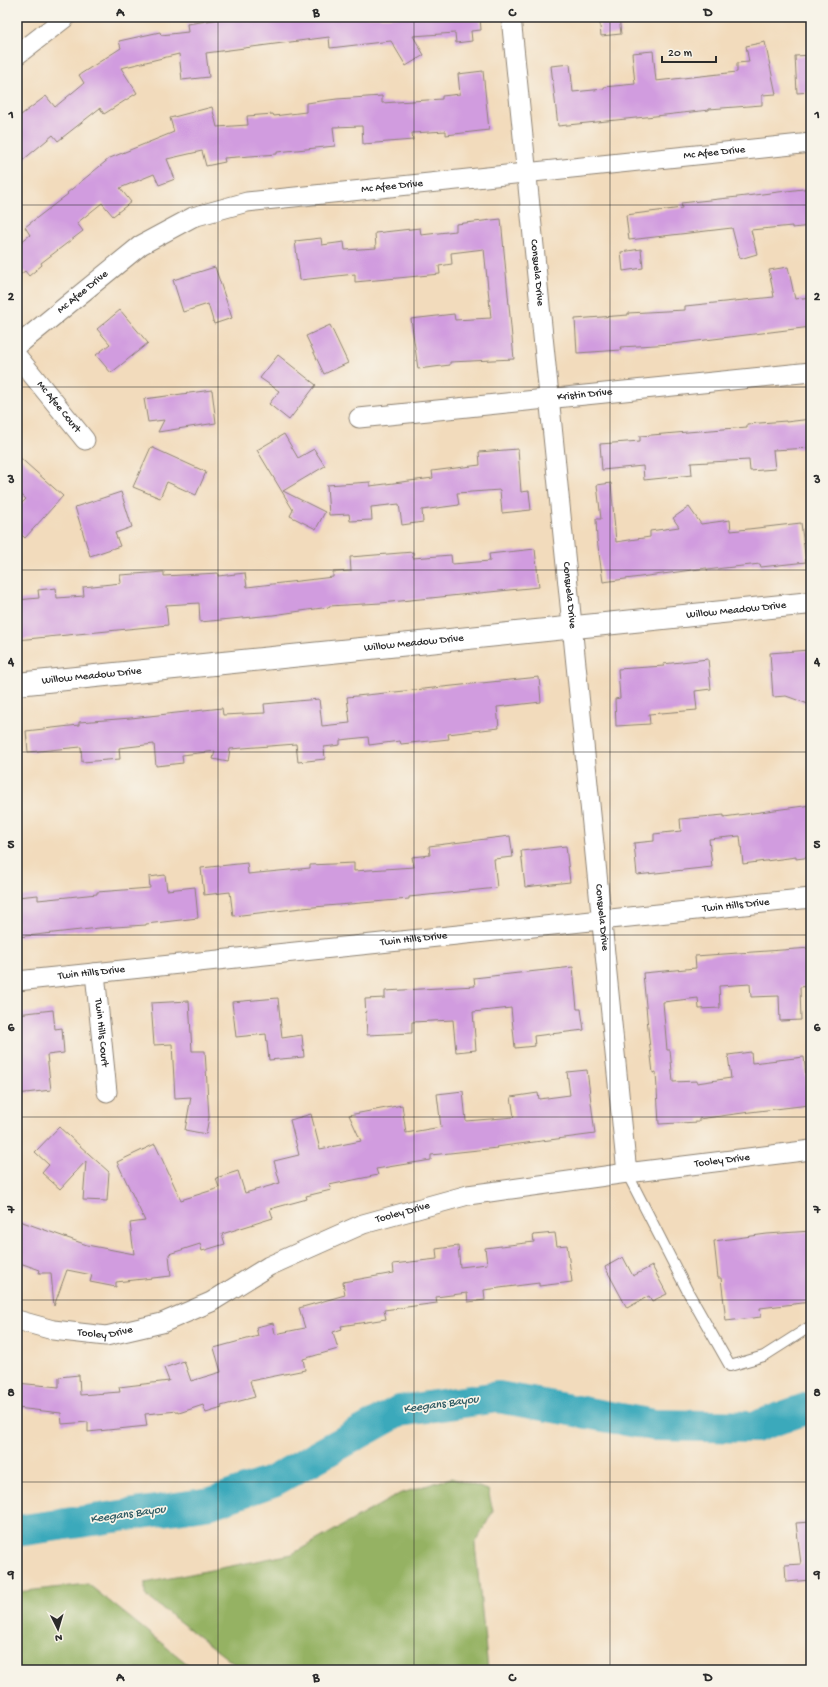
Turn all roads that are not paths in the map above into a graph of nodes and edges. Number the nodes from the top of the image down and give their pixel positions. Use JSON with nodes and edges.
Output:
{"nodes":[{"id":1,"x":66,"y":17,"type":"edge"},
{"id":2,"x":511,"y":17,"type":"edge"},
{"id":3,"x":17,"y":55,"type":"edge"},
{"id":4,"x":811,"y":143,"type":"edge"},
{"id":5,"x":527,"y":173,"type":"junction"},
{"id":6,"x":17,"y":346,"type":"edge"},
{"id":7,"x":17,"y":356,"type":"edge"},
{"id":8,"x":811,"y":372,"type":"edge"},
{"id":9,"x":549,"y":398,"type":"junction"},
{"id":10,"x":359,"y":418,"type":"dead end"},
{"id":11,"x":85,"y":440,"type":"dead end"},
{"id":12,"x":811,"y":603,"type":"edge"},
{"id":13,"x":572,"y":628,"type":"junction"},
{"id":14,"x":17,"y":684,"type":"edge"},
{"id":15,"x":811,"y":898,"type":"edge"},
{"id":16,"x":601,"y":920,"type":"junction"},
{"id":17,"x":96,"y":973,"type":"junction"},
{"id":18,"x":17,"y":981,"type":"edge"},
{"id":19,"x":108,"y":1092,"type":"dead end"},
{"id":20,"x":811,"y":1150,"type":"edge"},
{"id":21,"x":627,"y":1173,"type":"junction"},
{"id":22,"x":17,"y":1320,"type":"edge"},
{"id":23,"x":811,"y":1326,"type":"edge"}],
"edges":[{"from":1,"to":3,"type":"street"},
{"from":2,"to":5,"type":"street","name":"Consuela Drive"},
{"from":4,"to":5,"type":"street","name":"Mc Afee Drive"},
{"from":5,"to":6,"type":"street","name":"Mc Afee Drive"},
{"from":5,"to":9,"type":"street","name":"Consuela Drive"},
{"from":7,"to":11,"type":"street","name":"Mc Afee Court"},
{"from":8,"to":9,"type":"street","name":"Kristin Drive"},
{"from":9,"to":10,"type":"street","name":"Kristin Drive"},
{"from":9,"to":13,"type":"street","name":"Consuela Drive"},
{"from":12,"to":13,"type":"street","name":"Willow Meadow Drive"},
{"from":13,"to":14,"type":"street","name":"Willow Meadow Drive"},
{"from":13,"to":16,"type":"street","name":"Consuela Drive"},
{"from":15,"to":16,"type":"street","name":"Twin Hills Drive"},
{"from":16,"to":17,"type":"street","name":"Twin Hills Drive"},
{"from":16,"to":21,"type":"street","name":"Consuela Drive"},
{"from":17,"to":18,"type":"street","name":"Twin Hills Drive"},
{"from":17,"to":19,"type":"street","name":"Twin Hills Court"},
{"from":20,"to":21,"type":"street","name":"Tooley Drive"},
{"from":21,"to":22,"type":"street","name":"Tooley Drive"},
{"from":21,"to":23,"type":"lane"}]}
